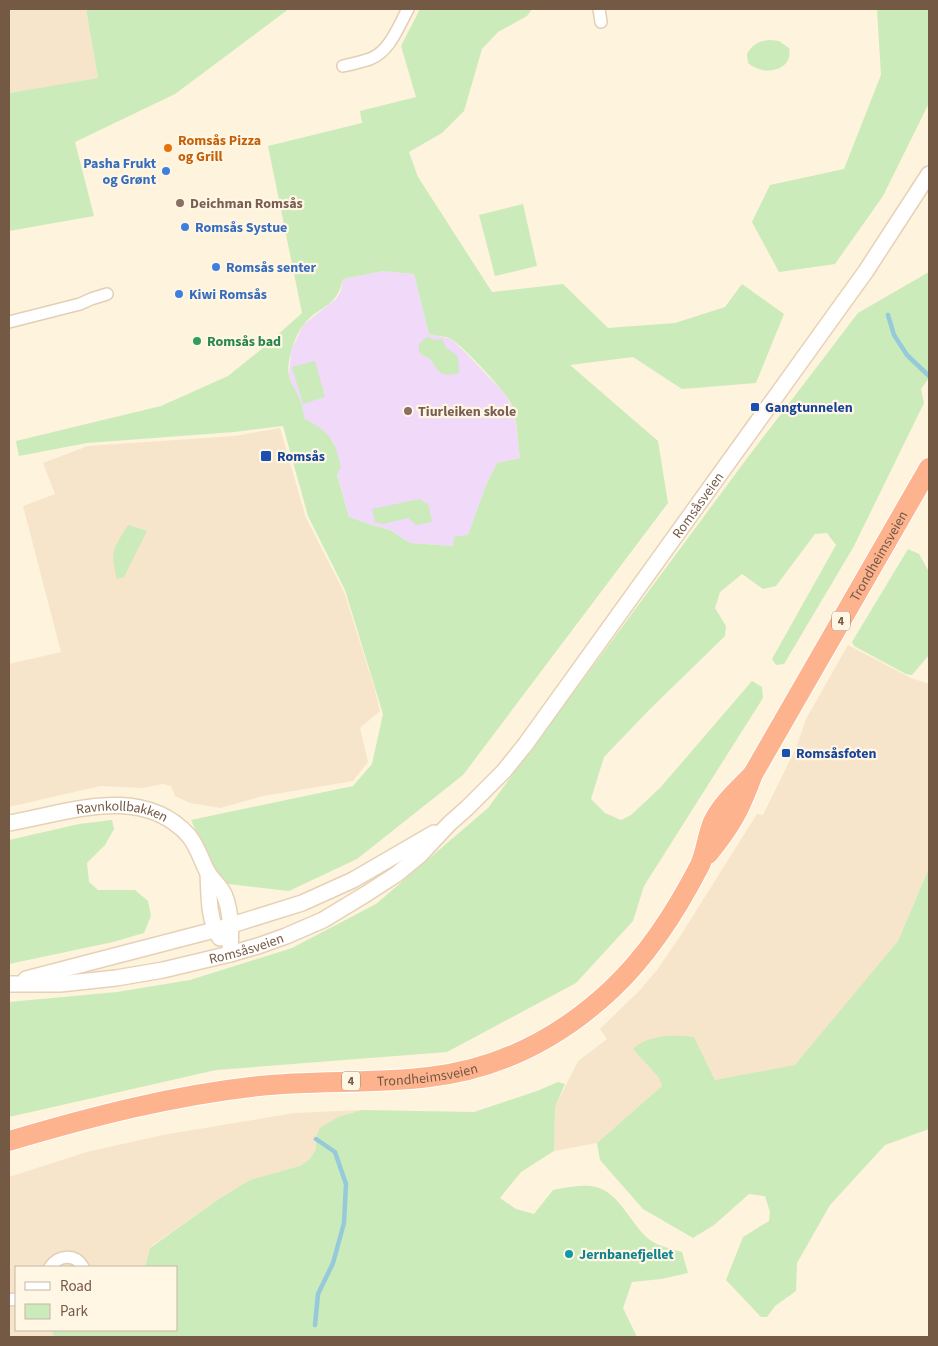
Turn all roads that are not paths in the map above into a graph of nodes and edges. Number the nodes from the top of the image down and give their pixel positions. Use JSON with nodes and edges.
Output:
{"nodes":[{"id":1,"x":408,"y":9,"type":"edge"},
{"id":2,"x":599,"y":9,"type":"edge"},
{"id":3,"x":601,"y":22,"type":"dead end"},
{"id":4,"x":343,"y":66,"type":"dead end"},
{"id":5,"x":929,"y":174,"type":"edge"},
{"id":6,"x":108,"y":294,"type":"dead end"},
{"id":7,"x":9,"y":322,"type":"edge"},
{"id":8,"x":929,"y":468,"type":"edge"},
{"id":9,"x":9,"y":823,"type":"edge"},
{"id":10,"x":449,"y":824,"type":"junction"},
{"id":11,"x":208,"y":872,"type":"junction"},
{"id":12,"x":232,"y":926,"type":"junction"},
{"id":13,"x":215,"y":930,"type":"junction"},
{"id":14,"x":230,"y":954,"type":"junction"},
{"id":15,"x":9,"y":984,"type":"edge"},
{"id":16,"x":9,"y":1141,"type":"edge"},
{"id":17,"x":51,"y":1266,"type":"edge"},
{"id":18,"x":82,"y":1266,"type":"edge"}],
"edges":[{"from":1,"to":4,"type":"street"},
{"from":2,"to":3,"type":"street"},
{"from":5,"to":10,"type":"street","name":"Romsåsveien"},
{"from":6,"to":7,"type":"street"},
{"from":8,"to":16,"type":"highway","name":"Trondheimsveien","number":"4"},
{"from":9,"to":11,"type":"street","name":"Ravnkollbakken"},
{"from":10,"to":12,"type":"street","name":"Romsåsveien"},
{"from":10,"to":14,"type":"street","name":"Romsåsveien"},
{"from":11,"to":12,"type":"street","name":"Ravnkollbakken"},
{"from":11,"to":13,"type":"street","name":"Ravnkollbakken"},
{"from":12,"to":13,"type":"street","name":"Romsåsveien"},
{"from":12,"to":14,"type":"street","name":"Ravnkollbakken"},
{"from":13,"to":14,"type":"street","name":"Ravnkollbakken"},
{"from":13,"to":15,"type":"street","name":"Romsåsveien"},
{"from":14,"to":15,"type":"street","name":"Romsåsveien"},
{"from":17,"to":18,"type":"street"}]}
